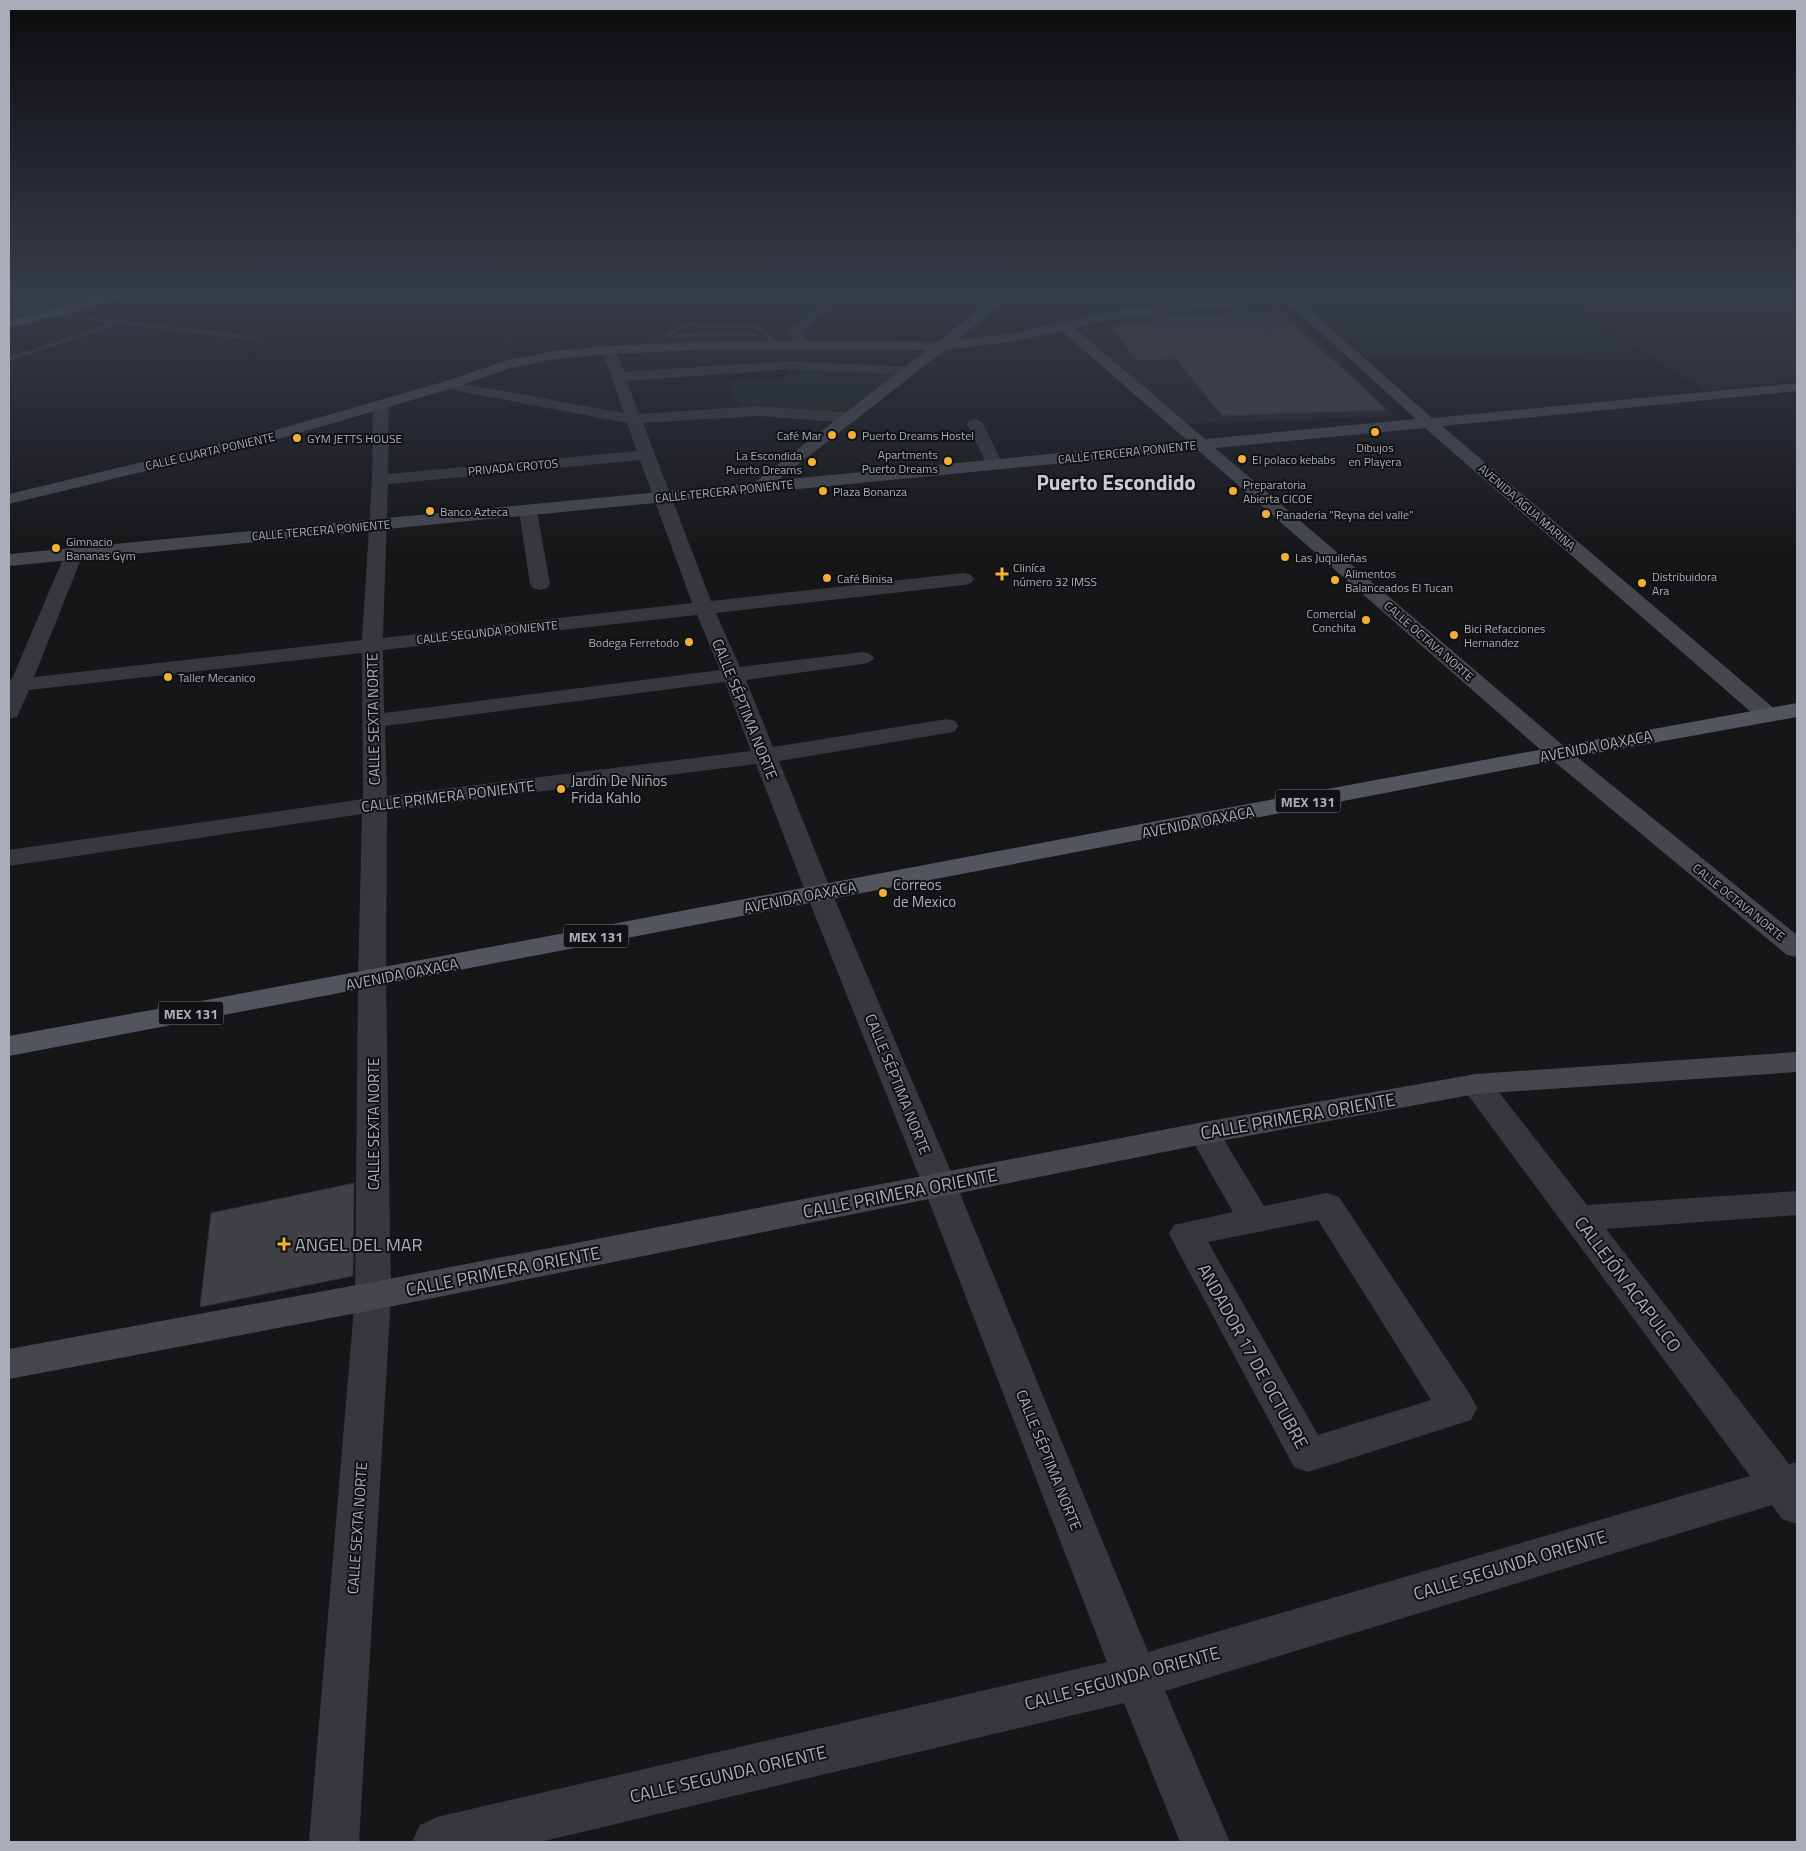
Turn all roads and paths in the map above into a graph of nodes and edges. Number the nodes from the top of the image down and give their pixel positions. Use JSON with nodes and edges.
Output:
{"nodes":[{"id":1,"x":453,"y":382,"type":"edge"},
{"id":2,"x":620,"y":382,"type":"edge"},
{"id":3,"x":895,"y":382,"type":"edge"},
{"id":4,"x":1130,"y":382,"type":"edge"},
{"id":5,"x":1385,"y":382,"type":"edge"},
{"id":6,"x":448,"y":384,"type":"junction"},
{"id":7,"x":1797,"y":387,"type":"edge"},
{"id":8,"x":381,"y":404,"type":"junction"},
{"id":9,"x":850,"y":418,"type":"junction"},
{"id":10,"x":632,"y":419,"type":"junction"},
{"id":11,"x":1428,"y":422,"type":"junction"},
{"id":12,"x":974,"y":424,"type":"dead end"},
{"id":13,"x":1202,"y":444,"type":"junction"},
{"id":14,"x":646,"y":455,"type":"junction"},
{"id":15,"x":995,"y":465,"type":"junction"},
{"id":16,"x":380,"y":480,"type":"junction"},
{"id":17,"x":758,"y":488,"type":"junction"},
{"id":18,"x":661,"y":498,"type":"junction"},
{"id":19,"x":9,"y":499,"type":"edge"},
{"id":20,"x":528,"y":511,"type":"junction"},
{"id":21,"x":377,"y":525,"type":"junction"},
{"id":22,"x":74,"y":554,"type":"junction"},
{"id":23,"x":9,"y":560,"type":"edge"},
{"id":24,"x":964,"y":579,"type":"dead end"},
{"id":25,"x":540,"y":584,"type":"dead end"},
{"id":26,"x":704,"y":608,"type":"junction"},
{"id":27,"x":372,"y":645,"type":"junction"},
{"id":28,"x":863,"y":658,"type":"dead end"},
{"id":29,"x":733,"y":676,"type":"junction"},
{"id":30,"x":15,"y":685,"type":"edge"},
{"id":31,"x":1797,"y":710,"type":"edge"},
{"id":32,"x":9,"y":712,"type":"edge"},
{"id":33,"x":1768,"y":714,"type":"junction"},
{"id":34,"x":372,"y":721,"type":"junction"},
{"id":35,"x":947,"y":726,"type":"dead end"},
{"id":36,"x":1558,"y":753,"type":"junction"},
{"id":37,"x":764,"y":756,"type":"junction"},
{"id":38,"x":375,"y":805,"type":"junction"},
{"id":39,"x":9,"y":858,"type":"edge"},
{"id":40,"x":819,"y":893,"type":"junction"},
{"id":41,"x":1797,"y":949,"type":"edge"},
{"id":42,"x":372,"y":980,"type":"junction"},
{"id":43,"x":9,"y":1046,"type":"edge"},
{"id":44,"x":1797,"y":1062,"type":"edge"},
{"id":45,"x":1476,"y":1084,"type":"junction"},
{"id":46,"x":1204,"y":1133,"type":"junction"},
{"id":47,"x":940,"y":1186,"type":"junction"},
{"id":48,"x":1797,"y":1203,"type":"edge"},
{"id":49,"x":1577,"y":1218,"type":"junction"},
{"id":50,"x":1255,"y":1220,"type":"junction"},
{"id":51,"x":373,"y":1296,"type":"junction"},
{"id":52,"x":9,"y":1364,"type":"edge"},
{"id":53,"x":1791,"y":1490,"type":"edge"},
{"id":54,"x":1136,"y":1678,"type":"junction"},
{"id":55,"x":334,"y":1842,"type":"edge"},
{"id":56,"x":437,"y":1842,"type":"edge"},
{"id":57,"x":1205,"y":1842,"type":"edge"}],
"edges":[{"from":1,"to":6,"type":"street","name":"CALLE CUARTA PONIENTE"},
{"from":2,"to":10,"type":"street","name":"CALLE SÉPTIMA NORTE"},
{"from":3,"to":9,"type":"street"},
{"from":4,"to":13,"type":"street","name":"CALLE OCTAVA NORTE"},
{"from":5,"to":11,"type":"street","name":"AVENIDA AGUA MARINA"},
{"from":6,"to":8,"type":"street","name":"CALLE CUARTA PONIENTE"},
{"from":6,"to":10,"type":"street"},
{"from":7,"to":11,"type":"street","name":"CALLE TERCERA PONIENTE"},
{"from":8,"to":16,"type":"street","name":"CALLE SEXTA NORTE"},
{"from":8,"to":19,"type":"street","name":"CALLE CUARTA PONIENTE"},
{"from":9,"to":10,"type":"street"},
{"from":9,"to":17,"type":"street"},
{"from":10,"to":14,"type":"street","name":"CALLE SÉPTIMA NORTE"},
{"from":11,"to":13,"type":"street","name":"CALLE TERCERA PONIENTE"},
{"from":11,"to":33,"type":"street","name":"AVENIDA AGUA MARINA"},
{"from":12,"to":15,"type":"street"},
{"from":13,"to":15,"type":"street","name":"CALLE TERCERA PONIENTE"},
{"from":13,"to":36,"type":"street","name":"CALLE OCTAVA NORTE"},
{"from":14,"to":16,"type":"street","name":"PRIVADA CROTOS"},
{"from":14,"to":18,"type":"street","name":"CALLE SÉPTIMA NORTE"},
{"from":15,"to":17,"type":"street","name":"CALLE TERCERA PONIENTE"},
{"from":16,"to":21,"type":"street","name":"CALLE SEXTA NORTE"},
{"from":17,"to":18,"type":"street","name":"CALLE TERCERA PONIENTE"},
{"from":18,"to":20,"type":"street","name":"CALLE TERCERA PONIENTE"},
{"from":18,"to":26,"type":"street","name":"CALLE SÉPTIMA NORTE"},
{"from":20,"to":21,"type":"street","name":"CALLE TERCERA PONIENTE"},
{"from":20,"to":25,"type":"street"},
{"from":21,"to":22,"type":"street","name":"CALLE TERCERA PONIENTE"},
{"from":21,"to":27,"type":"street","name":"CALLE SEXTA NORTE"},
{"from":22,"to":23,"type":"street","name":"CALLE TERCERA PONIENTE"},
{"from":22,"to":30,"type":"street"},
{"from":24,"to":26,"type":"street","name":"CALLE SEGUNDA PONIENTE"},
{"from":26,"to":27,"type":"street","name":"CALLE SEGUNDA PONIENTE"},
{"from":26,"to":29,"type":"street","name":"CALLE SÉPTIMA NORTE"},
{"from":27,"to":30,"type":"street","name":"CALLE SEGUNDA PONIENTE"},
{"from":27,"to":34,"type":"street","name":"CALLE SEXTA NORTE"},
{"from":28,"to":29,"type":"street"},
{"from":29,"to":34,"type":"street"},
{"from":29,"to":37,"type":"street","name":"CALLE SÉPTIMA NORTE"},
{"from":30,"to":32,"type":"street"},
{"from":31,"to":33,"type":"main road","name":"AVENIDA OAXACA","number":"MEX 131"},
{"from":33,"to":36,"type":"main road","name":"AVENIDA OAXACA","number":"MEX 131"},
{"from":34,"to":38,"type":"street","name":"CALLE SEXTA NORTE"},
{"from":35,"to":37,"type":"street","name":"CALLE PRIMERA PONIENTE"},
{"from":36,"to":40,"type":"main road","name":"AVENIDA OAXACA","number":"MEX 131"},
{"from":36,"to":41,"type":"street","name":"CALLE OCTAVA NORTE"},
{"from":37,"to":38,"type":"street","name":"CALLE PRIMERA PONIENTE"},
{"from":37,"to":40,"type":"street","name":"CALLE SÉPTIMA NORTE"},
{"from":38,"to":39,"type":"street","name":"CALLE PRIMERA PONIENTE"},
{"from":38,"to":42,"type":"street","name":"CALLE SEXTA NORTE"},
{"from":40,"to":42,"type":"main road","name":"AVENIDA OAXACA","number":"MEX 131"},
{"from":40,"to":47,"type":"street","name":"CALLE SÉPTIMA NORTE"},
{"from":42,"to":43,"type":"main road","name":"AVENIDA OAXACA","number":"MEX 131"},
{"from":42,"to":51,"type":"street","name":"CALLE SEXTA NORTE"},
{"from":44,"to":45,"type":"street","name":"CALLE PRIMERA ORIENTE"},
{"from":45,"to":46,"type":"street","name":"CALLE PRIMERA ORIENTE"},
{"from":45,"to":49,"type":"street","name":"CALLEJÓN ACAPULCO"},
{"from":46,"to":47,"type":"street","name":"CALLE PRIMERA ORIENTE"},
{"from":46,"to":50,"type":"street"},
{"from":47,"to":51,"type":"street","name":"CALLE PRIMERA ORIENTE"},
{"from":47,"to":54,"type":"street","name":"CALLE SÉPTIMA NORTE"},
{"from":48,"to":49,"type":"street"},
{"from":49,"to":53,"type":"street","name":"CALLEJÓN ACAPULCO"},
{"from":50,"to":50,"type":"street","name":"ANDADOR 17 DE OCTUBRE"},
{"from":51,"to":52,"type":"street","name":"CALLE PRIMERA ORIENTE"},
{"from":51,"to":55,"type":"street","name":"CALLE SEXTA NORTE"},
{"from":53,"to":54,"type":"street","name":"CALLE SEGUNDA ORIENTE"},
{"from":54,"to":56,"type":"street","name":"CALLE SEGUNDA ORIENTE"},
{"from":54,"to":57,"type":"street","name":"CALLE SÉPTIMA NORTE"}]}
